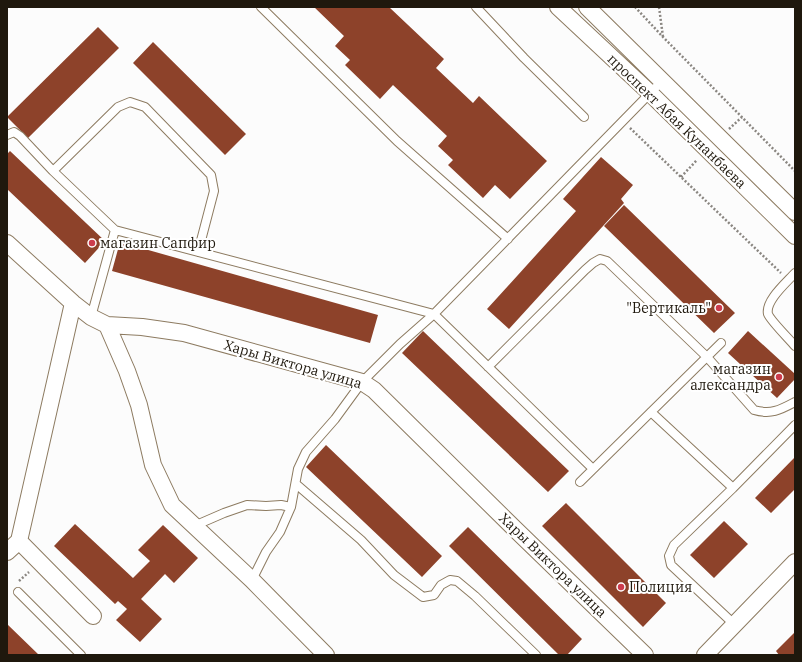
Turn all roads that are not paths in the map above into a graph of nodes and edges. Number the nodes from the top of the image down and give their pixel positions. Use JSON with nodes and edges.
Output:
{"nodes":[{"id":1,"x":261,"y":7,"type":"edge"},
{"id":2,"x":476,"y":7,"type":"edge"},
{"id":3,"x":558,"y":7,"type":"edge"},
{"id":4,"x":587,"y":7,"type":"edge"},
{"id":5,"x":662,"y":81,"type":"junction"},
{"id":6,"x":650,"y":93,"type":"junction"},
{"id":7,"x":584,"y":117,"type":"dead end"},
{"id":8,"x":7,"y":135,"type":"edge"},
{"id":9,"x":53,"y":170,"type":"junction"},
{"id":10,"x":795,"y":212,"type":"edge"},
{"id":11,"x":115,"y":230,"type":"junction"},
{"id":12,"x":795,"y":236,"type":"edge"},
{"id":13,"x":508,"y":239,"type":"junction"},
{"id":14,"x":7,"y":243,"type":"edge"},
{"id":15,"x":198,"y":252,"type":"junction"},
{"id":16,"x":795,"y":273,"type":"edge"},
{"id":17,"x":73,"y":303,"type":"junction"},
{"id":18,"x":434,"y":314,"type":"junction"},
{"id":19,"x":91,"y":317,"type":"junction"},
{"id":20,"x":107,"y":325,"type":"junction"},
{"id":21,"x":721,"y":344,"type":"dead end"},
{"id":22,"x":795,"y":346,"type":"edge"},
{"id":23,"x":707,"y":357,"type":"junction"},
{"id":24,"x":488,"y":367,"type":"junction"},
{"id":25,"x":362,"y":382,"type":"junction"},
{"id":26,"x":795,"y":402,"type":"edge"},
{"id":27,"x":651,"y":412,"type":"junction"},
{"id":28,"x":795,"y":425,"type":"edge"},
{"id":29,"x":593,"y":470,"type":"junction"},
{"id":30,"x":580,"y":482,"type":"dead end"},
{"id":31,"x":296,"y":484,"type":"junction"},
{"id":32,"x":733,"y":488,"type":"junction"},
{"id":33,"x":291,"y":507,"type":"junction"},
{"id":34,"x":194,"y":526,"type":"junction"},
{"id":35,"x":19,"y":541,"type":"junction"},
{"id":36,"x":7,"y":552,"type":"edge"},
{"id":37,"x":795,"y":562,"type":"edge"},
{"id":38,"x":252,"y":580,"type":"junction"},
{"id":39,"x":18,"y":592,"type":"dead end"},
{"id":40,"x":93,"y":616,"type":"dead end"},
{"id":41,"x":736,"y":625,"type":"junction"},
{"id":42,"x":81,"y":655,"type":"edge"},
{"id":43,"x":326,"y":655,"type":"edge"},
{"id":44,"x":536,"y":655,"type":"edge"},
{"id":45,"x":646,"y":655,"type":"edge"},
{"id":46,"x":705,"y":655,"type":"edge"}],
"edges":[{"from":1,"to":13,"type":"lane"},
{"from":2,"to":7,"type":"lane"},
{"from":3,"to":6,"type":"street","name":"проспект Абая Кунанбаева"},
{"from":4,"to":5,"type":"street","name":"проспект Абая Кунанбаева"},
{"from":5,"to":6,"type":"lane"},
{"from":5,"to":10,"type":"street","name":"проспект Абая Кунанбаева"},
{"from":6,"to":12,"type":"street","name":"проспект Абая Кунанбаева"},
{"from":6,"to":13,"type":"lane"},
{"from":8,"to":9,"type":"lane"},
{"from":9,"to":11,"type":"lane"},
{"from":9,"to":15,"type":"lane"},
{"from":11,"to":15,"type":"lane"},
{"from":11,"to":19,"type":"lane"},
{"from":13,"to":18,"type":"lane"},
{"from":14,"to":17,"type":"street","name":"Хары Виктора улица"},
{"from":15,"to":18,"type":"lane"},
{"from":16,"to":22,"type":"lane"},
{"from":17,"to":19,"type":"street","name":"Хары Виктора улица"},
{"from":17,"to":35,"type":"street"},
{"from":18,"to":24,"type":"lane"},
{"from":18,"to":25,"type":"lane"},
{"from":19,"to":20,"type":"street","name":"Хары Виктора улица"},
{"from":20,"to":25,"type":"street","name":"Хары Виктора улица"},
{"from":20,"to":34,"type":"street"},
{"from":21,"to":23,"type":"lane"},
{"from":23,"to":24,"type":"lane"},
{"from":23,"to":26,"type":"lane"},
{"from":23,"to":27,"type":"lane"},
{"from":24,"to":29,"type":"lane"},
{"from":25,"to":31,"type":"lane"},
{"from":25,"to":45,"type":"street","name":"Хары Виктора улица"},
{"from":27,"to":29,"type":"lane"},
{"from":27,"to":32,"type":"lane"},
{"from":28,"to":32,"type":"lane"},
{"from":29,"to":30,"type":"lane"},
{"from":31,"to":33,"type":"lane"},
{"from":31,"to":44,"type":"lane"},
{"from":32,"to":41,"type":"lane"},
{"from":33,"to":34,"type":"lane"},
{"from":33,"to":38,"type":"lane"},
{"from":34,"to":38,"type":"street"},
{"from":35,"to":36,"type":"street"},
{"from":35,"to":40,"type":"street"},
{"from":37,"to":41,"type":"street"},
{"from":38,"to":43,"type":"street"},
{"from":39,"to":42,"type":"lane"},
{"from":41,"to":46,"type":"street"}]}
